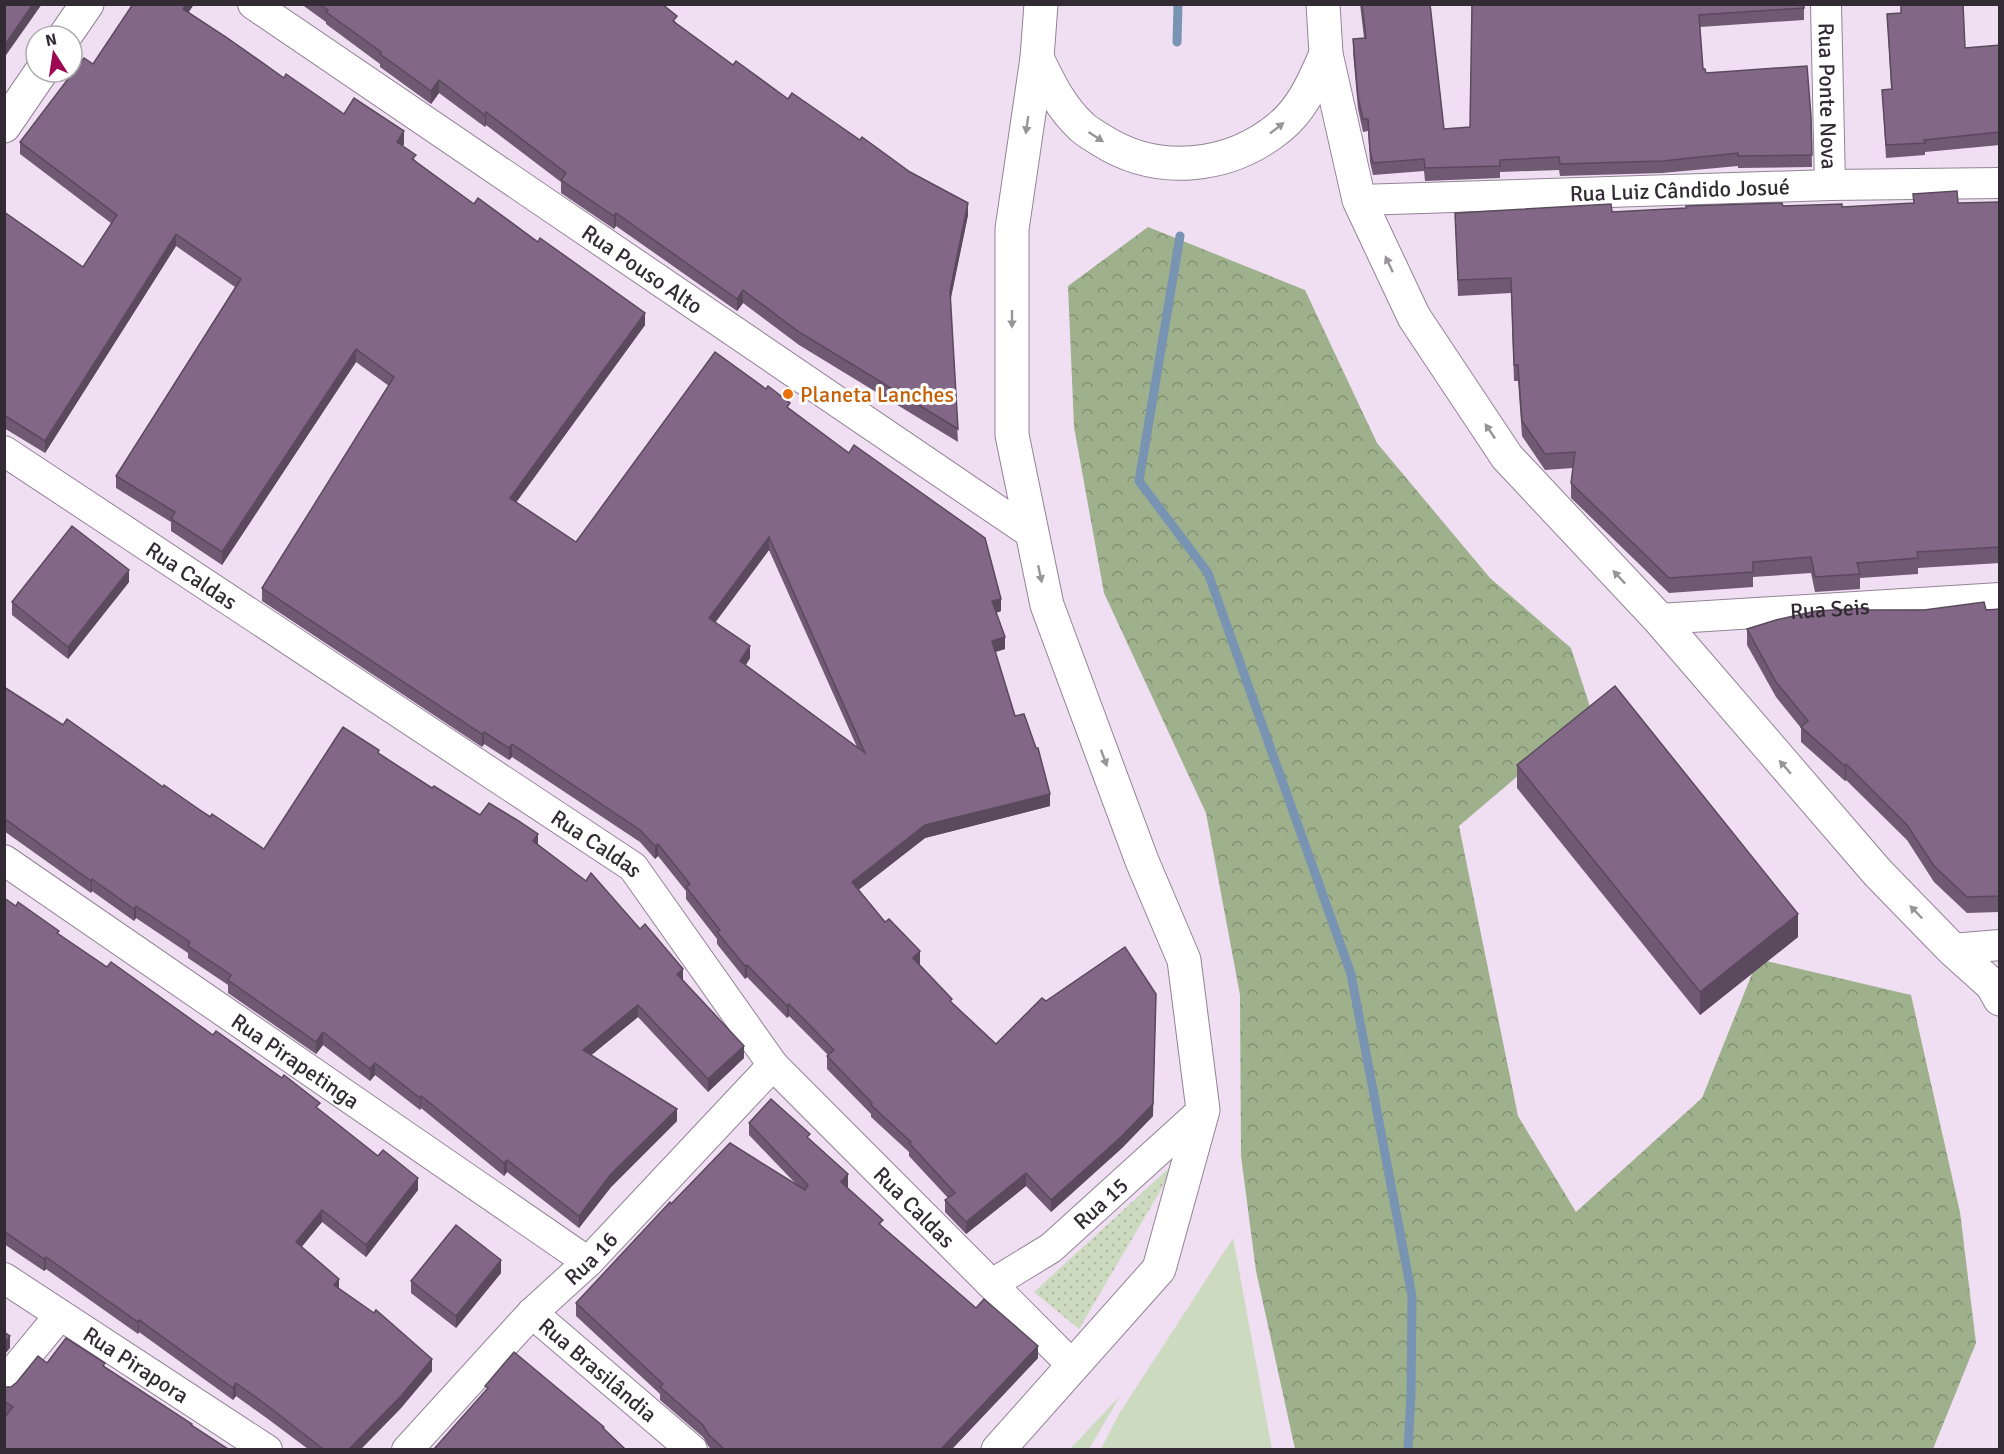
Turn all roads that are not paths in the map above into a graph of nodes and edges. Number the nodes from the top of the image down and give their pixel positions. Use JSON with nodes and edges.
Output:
{"nodes":[{"id":1,"x":87,"y":4,"type":"edge"},
{"id":2,"x":253,"y":4,"type":"edge"},
{"id":3,"x":1041,"y":4,"type":"edge"},
{"id":4,"x":1323,"y":4,"type":"edge"},
{"id":5,"x":1826,"y":4,"type":"edge"},
{"id":6,"x":73,"y":24,"type":"edge"},
{"id":7,"x":1326,"y":54,"type":"junction"},
{"id":8,"x":1037,"y":58,"type":"junction"},
{"id":9,"x":33,"y":84,"type":"edge"},
{"id":10,"x":4,"y":126,"type":"edge"},
{"id":11,"x":2000,"y":183,"type":"edge"},
{"id":12,"x":1830,"y":185,"type":"junction"},
{"id":13,"x":1359,"y":200,"type":"junction"},
{"id":14,"x":4,"y":451,"type":"edge"},
{"id":15,"x":1032,"y":534,"type":"junction"},
{"id":16,"x":2000,"y":598,"type":"edge"},
{"id":17,"x":1659,"y":620,"type":"junction"},
{"id":18,"x":4,"y":860,"type":"edge"},
{"id":19,"x":2000,"y":945,"type":"edge"},
{"id":20,"x":1952,"y":949,"type":"junction"},
{"id":21,"x":1997,"y":992,"type":"edge"},
{"id":22,"x":773,"y":1065,"type":"junction"},
{"id":23,"x":1203,"y":1110,"type":"junction"},
{"id":24,"x":588,"y":1262,"type":"junction"},
{"id":25,"x":4,"y":1278,"type":"edge"},
{"id":26,"x":992,"y":1284,"type":"junction"},
{"id":27,"x":532,"y":1313,"type":"junction"},
{"id":28,"x":60,"y":1315,"type":"junction"},
{"id":29,"x":1073,"y":1366,"type":"junction"},
{"id":30,"x":4,"y":1383,"type":"edge"},
{"id":31,"x":267,"y":1449,"type":"edge"},
{"id":32,"x":407,"y":1449,"type":"edge"},
{"id":33,"x":692,"y":1449,"type":"edge"},
{"id":34,"x":998,"y":1449,"type":"edge"}],
"edges":[{"from":1,"to":6,"type":"main road"},
{"from":2,"to":15,"type":"street","name":"Rua Pouso Alto"},
{"from":3,"to":8,"type":"main road"},
{"from":4,"to":7,"type":"main road"},
{"from":5,"to":12,"type":"street","name":"Rua Ponte Nova"},
{"from":8,"to":7,"type":"main road","one_way":true},
{"from":7,"to":13,"type":"main road"},
{"from":8,"to":15,"type":"main road","one_way":true},
{"from":9,"to":10,"type":"main road"},
{"from":11,"to":12,"type":"street","name":"Rua Luiz Cândido Josué"},
{"from":12,"to":13,"type":"street","name":"Rua Luiz Cândido Josué"},
{"from":17,"to":13,"type":"main road","one_way":true},
{"from":14,"to":22,"type":"street","name":"Rua Caldas"},
{"from":15,"to":23,"type":"main road","one_way":true},
{"from":16,"to":17,"type":"street","name":"Rua Seis"},
{"from":20,"to":17,"type":"main road","one_way":true},
{"from":18,"to":24,"type":"street","name":"Rua Pirapetinga"},
{"from":19,"to":20,"type":"street"},
{"from":20,"to":21,"type":"main road"},
{"from":22,"to":24,"type":"street","name":"Rua 16"},
{"from":22,"to":26,"type":"street","name":"Rua Caldas"},
{"from":23,"to":26,"type":"street","name":"Rua 15"},
{"from":23,"to":29,"type":"main road"},
{"from":24,"to":27,"type":"street","name":"Rua 16"},
{"from":25,"to":28,"type":"street","name":"Rua Pirapora"},
{"from":26,"to":29,"type":"street","name":"Rua Caldas"},
{"from":27,"to":32,"type":"street","name":"Rua 16"},
{"from":27,"to":33,"type":"street","name":"Rua Brasilândia"},
{"from":28,"to":30,"type":"street"},
{"from":28,"to":31,"type":"street","name":"Rua Pirapora"},
{"from":29,"to":34,"type":"main road"}]}
